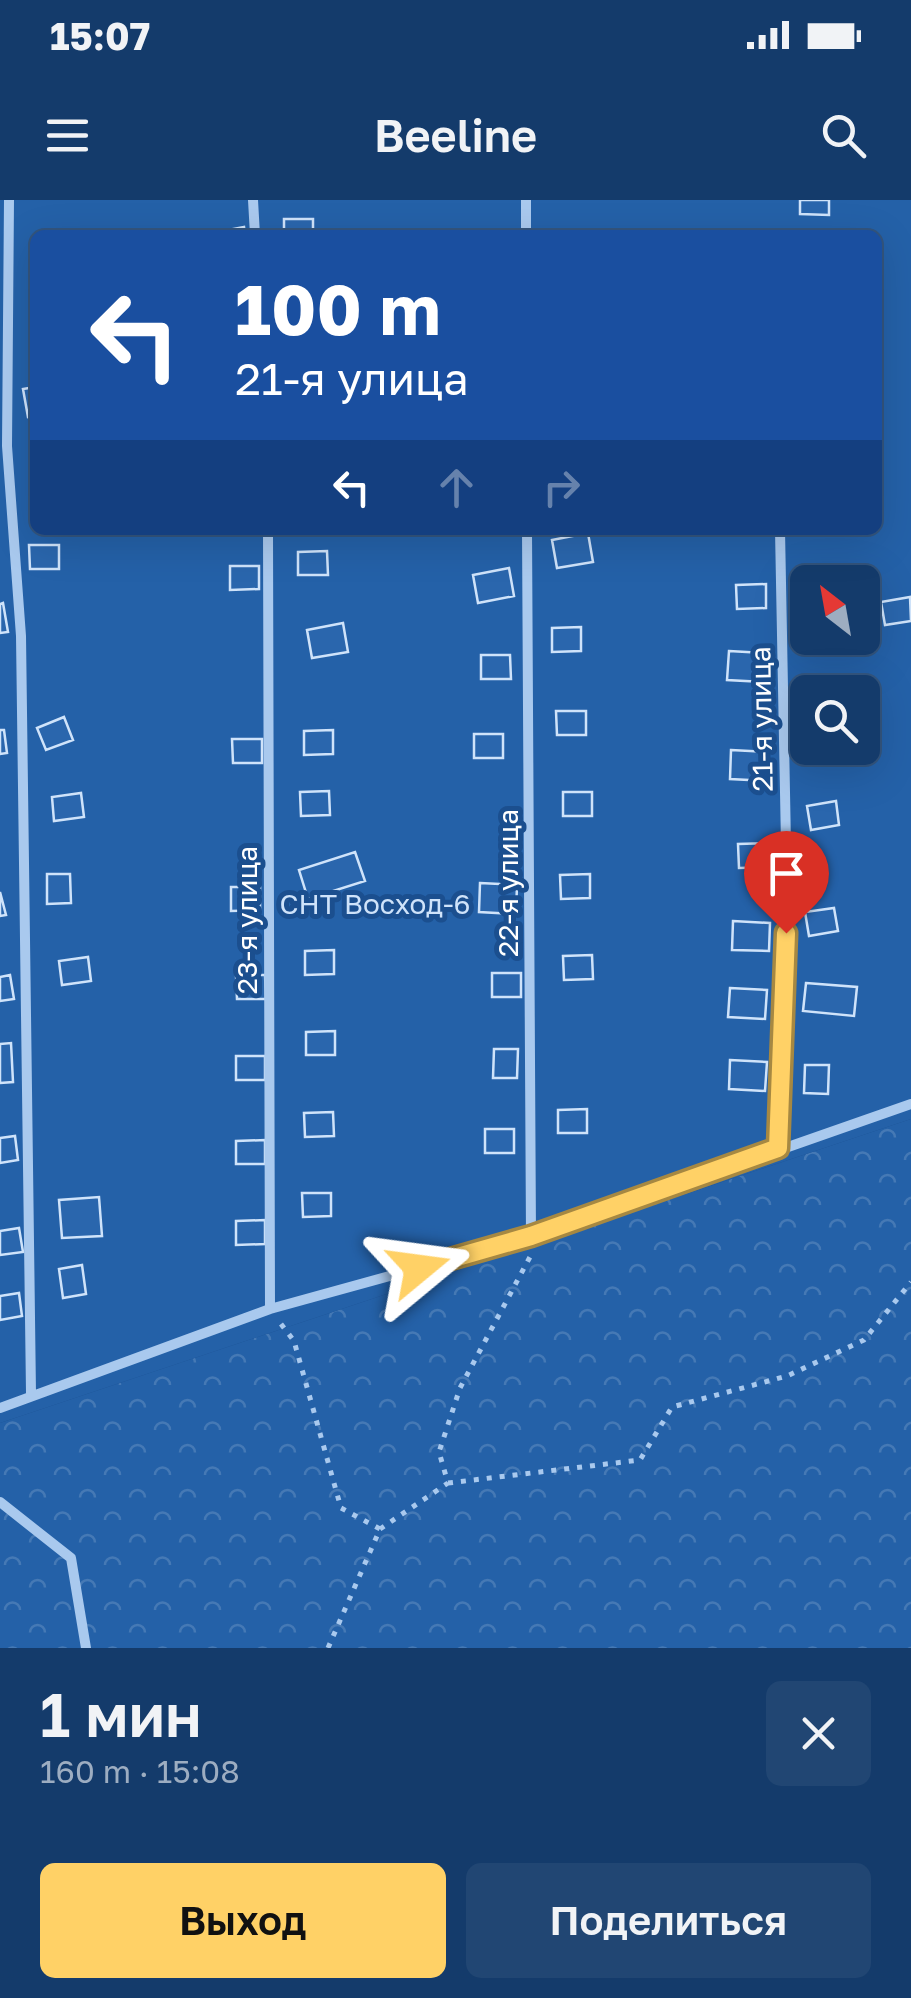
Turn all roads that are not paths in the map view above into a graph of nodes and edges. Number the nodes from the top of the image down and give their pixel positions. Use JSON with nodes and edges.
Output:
{"nodes":[{"id":1,"x":9,"y":200,"type":"edge"},
{"id":2,"x":252,"y":200,"type":"edge"},
{"id":3,"x":526,"y":200,"type":"edge"},
{"id":4,"x":254,"y":230,"type":"edge"},
{"id":5,"x":526,"y":230,"type":"edge"},
{"id":6,"x":268,"y":535,"type":"edge"},
{"id":7,"x":528,"y":535,"type":"edge"},
{"id":8,"x":780,"y":535,"type":"edge"},
{"id":9,"x":911,"y":1104,"type":"edge"},
{"id":10,"x":778,"y":1148,"type":"junction"},
{"id":11,"x":531,"y":1236,"type":"junction"},
{"id":12,"x":270,"y":1309,"type":"junction"},
{"id":13,"x":31,"y":1393,"type":"junction"},
{"id":14,"x":0,"y":1408,"type":"edge"},
{"id":15,"x":0,"y":1502,"type":"edge"},
{"id":16,"x":86,"y":1648,"type":"edge"}],
"edges":[{"from":1,"to":13,"type":"street"},
{"from":2,"to":4,"type":"street"},
{"from":3,"to":5,"type":"street"},
{"from":6,"to":12,"type":"street","name":"23-я улица"},
{"from":7,"to":11,"type":"street","name":"22-я улица"},
{"from":8,"to":10,"type":"street","name":"21-я улица"},
{"from":9,"to":10,"type":"street"},
{"from":10,"to":11,"type":"street"},
{"from":11,"to":12,"type":"street"},
{"from":12,"to":13,"type":"street"},
{"from":13,"to":14,"type":"street"},
{"from":15,"to":16,"type":"street"}]}
